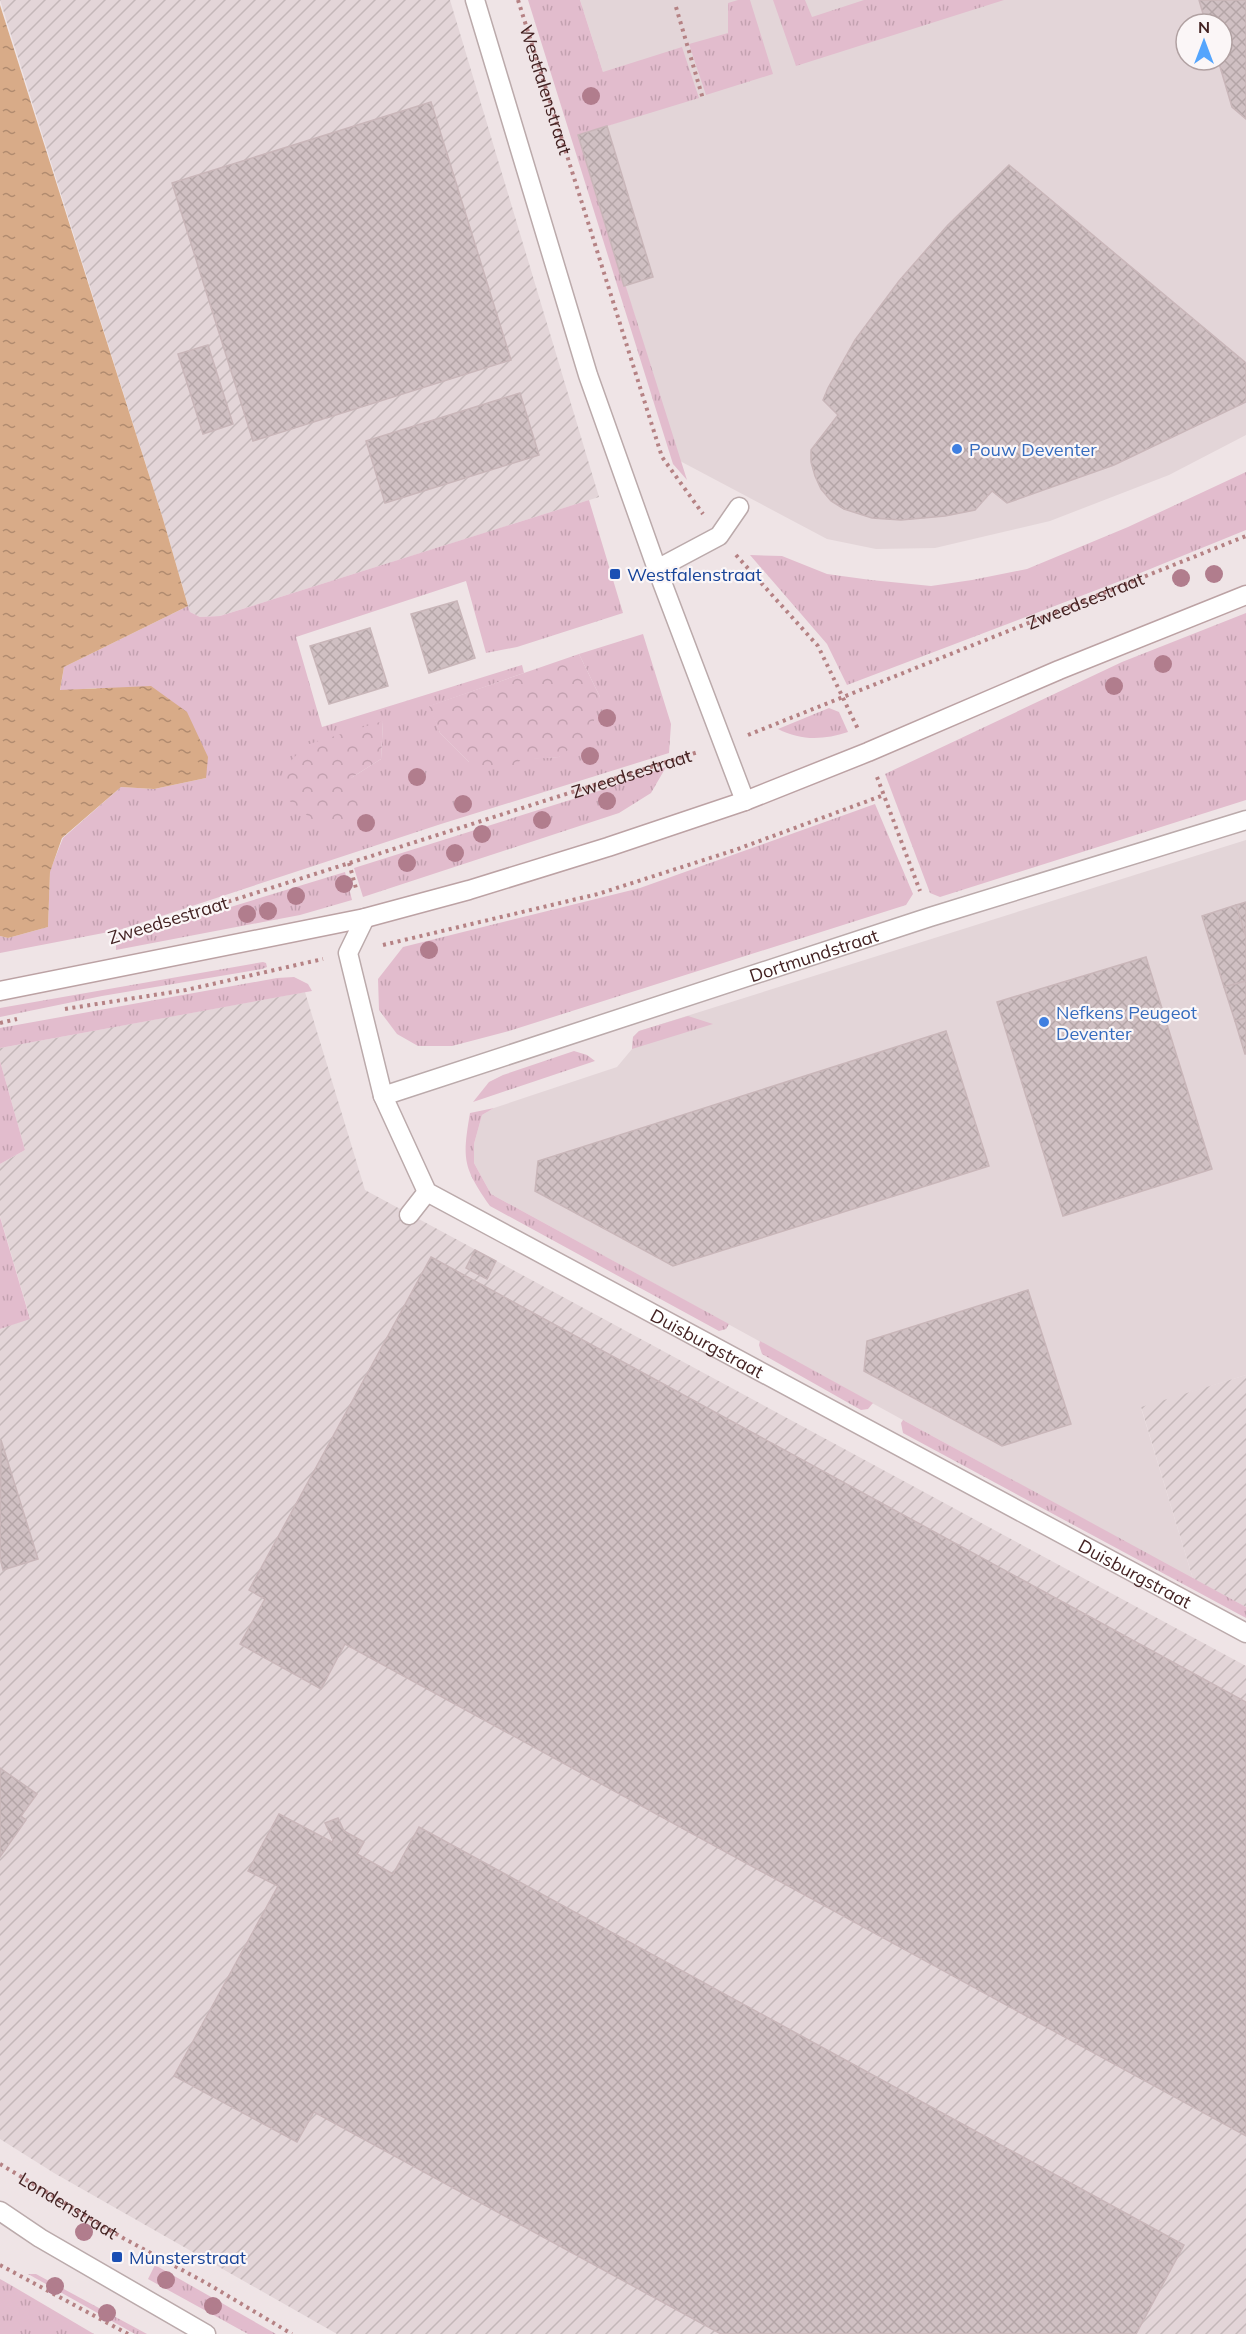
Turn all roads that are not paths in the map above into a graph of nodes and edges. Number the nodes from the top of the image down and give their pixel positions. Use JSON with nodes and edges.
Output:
{"nodes":[{"id":1,"x":475,"y":0,"type":"edge"},
{"id":2,"x":739,"y":507,"type":"dead end"},
{"id":3,"x":657,"y":569,"type":"junction"},
{"id":4,"x":1246,"y":595,"type":"edge"},
{"id":5,"x":745,"y":801,"type":"junction"},
{"id":6,"x":1246,"y":820,"type":"edge"},
{"id":7,"x":365,"y":918,"type":"junction"},
{"id":8,"x":0,"y":991,"type":"edge"},
{"id":9,"x":383,"y":1096,"type":"junction"},
{"id":10,"x":427,"y":1192,"type":"junction"},
{"id":11,"x":409,"y":1215,"type":"dead end"},
{"id":12,"x":1246,"y":1633,"type":"edge"},
{"id":13,"x":0,"y":2211,"type":"edge"},
{"id":14,"x":206,"y":2334,"type":"edge"}],
"edges":[{"from":1,"to":3,"type":"street"},
{"from":2,"to":3,"type":"street"},
{"from":3,"to":5,"type":"street"},
{"from":4,"to":5,"type":"street","name":"Zweedsestraat"},
{"from":5,"to":7,"type":"street","name":"Zweedsestraat"},
{"from":6,"to":9,"type":"street","name":"Dortmundstraat"},
{"from":7,"to":8,"type":"street","name":"Zweedsestraat"},
{"from":7,"to":9,"type":"street"},
{"from":9,"to":10,"type":"street"},
{"from":10,"to":11,"type":"street"},
{"from":10,"to":12,"type":"street","name":"Duisburgstraat"},
{"from":13,"to":14,"type":"street"}]}
